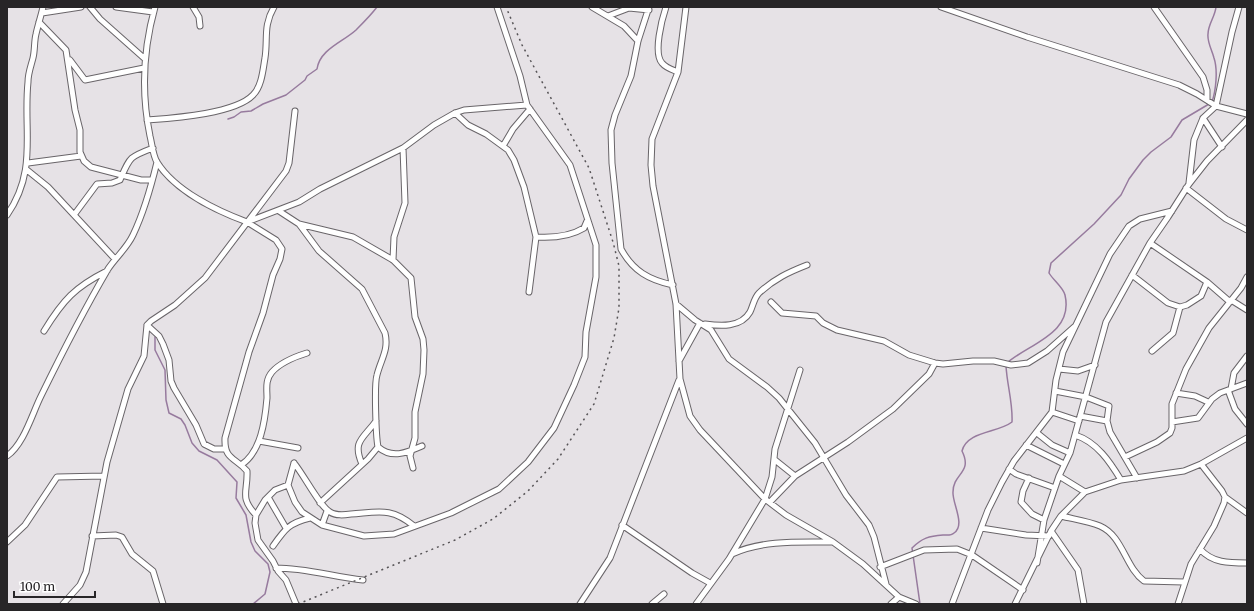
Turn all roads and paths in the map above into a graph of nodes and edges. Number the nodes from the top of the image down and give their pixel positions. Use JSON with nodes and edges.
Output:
{"nodes":[{"id":1,"x":81,"y":7,"type":"edge"},
{"id":2,"x":90,"y":7,"type":"edge"},
{"id":3,"x":116,"y":7,"type":"edge"},
{"id":4,"x":193,"y":7,"type":"edge"},
{"id":5,"x":274,"y":7,"type":"edge"},
{"id":6,"x":497,"y":7,"type":"edge"},
{"id":7,"x":592,"y":7,"type":"edge"},
{"id":8,"x":666,"y":7,"type":"edge"},
{"id":9,"x":686,"y":7,"type":"edge"},
{"id":10,"x":941,"y":7,"type":"edge"},
{"id":11,"x":1154,"y":7,"type":"edge"},
{"id":12,"x":1239,"y":7,"type":"edge"},
{"id":13,"x":1243,"y":7,"type":"edge"},
{"id":14,"x":629,"y":8,"type":"edge"},
{"id":15,"x":649,"y":8,"type":"edge"},
{"id":16,"x":42,"y":10,"type":"edge"},
{"id":17,"x":154,"y":10,"type":"edge"},
{"id":18,"x":608,"y":16,"type":"junction"},
{"id":19,"x":1237,"y":16,"type":"junction"},
{"id":20,"x":40,"y":22,"type":"junction"},
{"id":21,"x":200,"y":26,"type":"dead end"},
{"id":22,"x":638,"y":41,"type":"junction"},
{"id":23,"x":68,"y":58,"type":"junction"},
{"id":24,"x":145,"y":59,"type":"junction"},
{"id":25,"x":144,"y":68,"type":"junction"},
{"id":26,"x":678,"y":72,"type":"junction"},
{"id":27,"x":1207,"y":100,"type":"junction"},
{"id":28,"x":1216,"y":106,"type":"junction"},
{"id":29,"x":528,"y":107,"type":"junction"},
{"id":30,"x":295,"y":111,"type":"dead end"},
{"id":31,"x":455,"y":112,"type":"junction"},
{"id":32,"x":1247,"y":114,"type":"edge"},
{"id":33,"x":1203,"y":118,"type":"junction"},
{"id":34,"x":147,"y":120,"type":"junction"},
{"id":35,"x":1247,"y":120,"type":"edge"},
{"id":36,"x":503,"y":146,"type":"junction"},
{"id":37,"x":1222,"y":147,"type":"junction"},
{"id":38,"x":153,"y":148,"type":"junction"},
{"id":39,"x":403,"y":148,"type":"junction"},
{"id":40,"x":81,"y":156,"type":"junction"},
{"id":41,"x":157,"y":162,"type":"junction"},
{"id":42,"x":28,"y":163,"type":"junction"},
{"id":43,"x":27,"y":170,"type":"junction"},
{"id":44,"x":122,"y":174,"type":"junction"},
{"id":45,"x":152,"y":180,"type":"junction"},
{"id":46,"x":1187,"y":186,"type":"junction"},
{"id":47,"x":280,"y":211,"type":"junction"},
{"id":48,"x":1172,"y":211,"type":"junction"},
{"id":49,"x":7,"y":215,"type":"edge"},
{"id":50,"x":74,"y":215,"type":"junction"},
{"id":51,"x":587,"y":221,"type":"junction"},
{"id":52,"x":247,"y":222,"type":"junction"},
{"id":53,"x":299,"y":224,"type":"junction"},
{"id":54,"x":1245,"y":227,"type":"edge"},
{"id":55,"x":536,"y":238,"type":"junction"},
{"id":56,"x":1150,"y":243,"type":"junction"},
{"id":57,"x":115,"y":259,"type":"junction"},
{"id":58,"x":393,"y":260,"type":"junction"},
{"id":59,"x":807,"y":266,"type":"dead end"},
{"id":60,"x":108,"y":270,"type":"junction"},
{"id":61,"x":1132,"y":275,"type":"junction"},
{"id":62,"x":1247,"y":277,"type":"edge"},
{"id":63,"x":1207,"y":282,"type":"junction"},
{"id":64,"x":673,"y":285,"type":"junction"},
{"id":65,"x":529,"y":292,"type":"dead end"},
{"id":66,"x":1231,"y":301,"type":"junction"},
{"id":67,"x":771,"y":302,"type":"dead end"},
{"id":68,"x":676,"y":304,"type":"junction"},
{"id":69,"x":1180,"y":307,"type":"junction"},
{"id":70,"x":1247,"y":310,"type":"edge"},
{"id":71,"x":701,"y":324,"type":"junction"},
{"id":72,"x":1076,"y":325,"type":"junction"},
{"id":73,"x":147,"y":326,"type":"junction"},
{"id":74,"x":44,"y":331,"type":"dead end"},
{"id":75,"x":1152,"y":352,"type":"dead end"},
{"id":76,"x":307,"y":353,"type":"dead end"},
{"id":77,"x":1247,"y":356,"type":"edge"},
{"id":78,"x":679,"y":361,"type":"junction"},
{"id":79,"x":935,"y":363,"type":"junction"},
{"id":80,"x":1095,"y":365,"type":"junction"},
{"id":81,"x":1058,"y":369,"type":"junction"},
{"id":82,"x":800,"y":370,"type":"dead end"},
{"id":83,"x":680,"y":380,"type":"junction"},
{"id":84,"x":1247,"y":383,"type":"edge"},
{"id":85,"x":1230,"y":390,"type":"junction"},
{"id":86,"x":1055,"y":391,"type":"junction"},
{"id":87,"x":1176,"y":393,"type":"junction"},
{"id":88,"x":1086,"y":397,"type":"junction"},
{"id":89,"x":1208,"y":402,"type":"junction"},
{"id":90,"x":788,"y":409,"type":"junction"},
{"id":91,"x":1052,"y":412,"type":"junction"},
{"id":92,"x":1079,"y":418,"type":"junction"},
{"id":93,"x":376,"y":421,"type":"junction"},
{"id":94,"x":1107,"y":421,"type":"junction"},
{"id":95,"x":1172,"y":422,"type":"junction"},
{"id":96,"x":1247,"y":424,"type":"edge"},
{"id":97,"x":1037,"y":433,"type":"junction"},
{"id":98,"x":1075,"y":436,"type":"junction"},
{"id":99,"x":1247,"y":438,"type":"edge"},
{"id":100,"x":259,"y":442,"type":"junction"},
{"id":101,"x":1026,"y":445,"type":"junction"},
{"id":102,"x":422,"y":446,"type":"dead end"},
{"id":103,"x":378,"y":447,"type":"junction"},
{"id":104,"x":298,"y":448,"type":"dead end"},
{"id":105,"x":224,"y":449,"type":"junction"},
{"id":106,"x":411,"y":451,"type":"junction"},
{"id":107,"x":1070,"y":453,"type":"junction"},
{"id":108,"x":7,"y":456,"type":"edge"},
{"id":109,"x":824,"y":457,"type":"junction"},
{"id":110,"x":1125,"y":457,"type":"junction"},
{"id":111,"x":775,"y":460,"type":"junction"},
{"id":112,"x":362,"y":464,"type":"junction"},
{"id":113,"x":1064,"y":464,"type":"junction"},
{"id":114,"x":1201,"y":464,"type":"junction"},
{"id":115,"x":241,"y":465,"type":"junction"},
{"id":116,"x":413,"y":468,"type":"dead end"},
{"id":117,"x":1009,"y":469,"type":"junction"},
{"id":118,"x":104,"y":476,"type":"junction"},
{"id":119,"x":795,"y":476,"type":"junction"},
{"id":120,"x":1059,"y":476,"type":"junction"},
{"id":121,"x":1029,"y":478,"type":"junction"},
{"id":122,"x":1137,"y":478,"type":"junction"},
{"id":123,"x":1121,"y":480,"type":"junction"},
{"id":124,"x":288,"y":485,"type":"junction"},
{"id":125,"x":1055,"y":488,"type":"junction"},
{"id":126,"x":1085,"y":492,"type":"junction"},
{"id":127,"x":268,"y":497,"type":"junction"},
{"id":128,"x":1225,"y":498,"type":"junction"},
{"id":129,"x":767,"y":501,"type":"junction"},
{"id":130,"x":320,"y":503,"type":"junction"},
{"id":131,"x":327,"y":511,"type":"junction"},
{"id":132,"x":1247,"y":513,"type":"edge"},
{"id":133,"x":256,"y":515,"type":"junction"},
{"id":134,"x":1061,"y":516,"type":"junction"},
{"id":135,"x":310,"y":518,"type":"junction"},
{"id":136,"x":1044,"y":520,"type":"junction"},
{"id":137,"x":322,"y":525,"type":"junction"},
{"id":138,"x":622,"y":525,"type":"junction"},
{"id":139,"x":414,"y":526,"type":"junction"},
{"id":140,"x":286,"y":528,"type":"junction"},
{"id":141,"x":981,"y":528,"type":"junction"},
{"id":142,"x":1050,"y":533,"type":"junction"},
{"id":143,"x":1041,"y":535,"type":"junction"},
{"id":144,"x":92,"y":536,"type":"junction"},
{"id":145,"x":7,"y":542,"type":"edge"},
{"id":146,"x":833,"y":542,"type":"junction"},
{"id":147,"x":273,"y":546,"type":"dead end"},
{"id":148,"x":1200,"y":548,"type":"junction"},
{"id":149,"x":732,"y":554,"type":"junction"},
{"id":150,"x":972,"y":555,"type":"junction"},
{"id":151,"x":1036,"y":563,"type":"junction"},
{"id":152,"x":1247,"y":563,"type":"edge"},
{"id":153,"x":880,"y":567,"type":"junction"},
{"id":154,"x":276,"y":568,"type":"junction"},
{"id":155,"x":363,"y":580,"type":"dead end"},
{"id":156,"x":1184,"y":582,"type":"junction"},
{"id":157,"x":710,"y":583,"type":"junction"},
{"id":158,"x":886,"y":585,"type":"junction"},
{"id":159,"x":1022,"y":590,"type":"junction"},
{"id":160,"x":664,"y":594,"type":"dead end"},
{"id":161,"x":899,"y":597,"type":"junction"},
{"id":162,"x":63,"y":604,"type":"edge"},
{"id":163,"x":163,"y":604,"type":"edge"},
{"id":164,"x":296,"y":604,"type":"edge"},
{"id":165,"x":580,"y":604,"type":"edge"},
{"id":166,"x":652,"y":604,"type":"edge"},
{"id":167,"x":696,"y":604,"type":"edge"},
{"id":168,"x":891,"y":604,"type":"edge"},
{"id":169,"x":916,"y":604,"type":"edge"},
{"id":170,"x":952,"y":604,"type":"edge"},
{"id":171,"x":1015,"y":604,"type":"edge"},
{"id":172,"x":1084,"y":604,"type":"edge"},
{"id":173,"x":1178,"y":604,"type":"edge"}],
"edges":[{"from":1,"to":16,"type":"street"},
{"from":2,"to":24,"type":"street"},
{"from":3,"to":17,"type":"street"},
{"from":4,"to":21,"type":"street"},
{"from":5,"to":34,"type":"street"},
{"from":6,"to":29,"type":"street"},
{"from":7,"to":18,"type":"street"},
{"from":8,"to":26,"type":"street"},
{"from":9,"to":26,"type":"street"},
{"from":10,"to":27,"type":"street"},
{"from":11,"to":27,"type":"street"},
{"from":12,"to":19,"type":"street"},
{"from":13,"to":19,"type":"street"},
{"from":14,"to":15,"type":"street"},
{"from":14,"to":18,"type":"street"},
{"from":15,"to":22,"type":"street"},
{"from":16,"to":20,"type":"street"},
{"from":17,"to":24,"type":"street"},
{"from":18,"to":22,"type":"street"},
{"from":19,"to":28,"type":"street"},
{"from":20,"to":23,"type":"street"},
{"from":20,"to":42,"type":"street"},
{"from":22,"to":64,"type":"street"},
{"from":23,"to":25,"type":"street"},
{"from":23,"to":40,"type":"street"},
{"from":24,"to":25,"type":"street"},
{"from":25,"to":34,"type":"street"},
{"from":26,"to":64,"type":"street"},
{"from":27,"to":28,"type":"street"},
{"from":28,"to":32,"type":"street"},
{"from":28,"to":33,"type":"street"},
{"from":29,"to":31,"type":"street"},
{"from":29,"to":36,"type":"street"},
{"from":29,"to":51,"type":"street"},
{"from":30,"to":52,"type":"street"},
{"from":31,"to":36,"type":"street"},
{"from":31,"to":39,"type":"street"},
{"from":33,"to":37,"type":"street"},
{"from":33,"to":46,"type":"street"},
{"from":34,"to":38,"type":"street"},
{"from":35,"to":37,"type":"street"},
{"from":36,"to":55,"type":"street"},
{"from":37,"to":46,"type":"street"},
{"from":38,"to":41,"type":"street"},
{"from":38,"to":44,"type":"street"},
{"from":39,"to":47,"type":"street"},
{"from":39,"to":58,"type":"street"},
{"from":40,"to":42,"type":"street"},
{"from":40,"to":44,"type":"street"},
{"from":41,"to":45,"type":"street"},
{"from":41,"to":52,"type":"street"},
{"from":42,"to":43,"type":"street"},
{"from":43,"to":49,"type":"street"},
{"from":43,"to":50,"type":"street"},
{"from":44,"to":45,"type":"street"},
{"from":44,"to":50,"type":"street"},
{"from":45,"to":57,"type":"street"},
{"from":46,"to":48,"type":"street"},
{"from":46,"to":54,"type":"street"},
{"from":47,"to":52,"type":"street"},
{"from":47,"to":53,"type":"street"},
{"from":48,"to":56,"type":"street"},
{"from":48,"to":72,"type":"street"},
{"from":50,"to":57,"type":"street"},
{"from":51,"to":55,"type":"street"},
{"from":51,"to":139,"type":"street"},
{"from":52,"to":73,"type":"street"},
{"from":52,"to":105,"type":"street"},
{"from":53,"to":58,"type":"street"},
{"from":53,"to":93,"type":"street"},
{"from":55,"to":65,"type":"street"},
{"from":56,"to":61,"type":"street"},
{"from":56,"to":63,"type":"street"},
{"from":57,"to":60,"type":"street"},
{"from":58,"to":106,"type":"street"},
{"from":59,"to":71,"type":"street"},
{"from":60,"to":74,"type":"street"},
{"from":60,"to":108,"type":"street"},
{"from":61,"to":69,"type":"street"},
{"from":61,"to":80,"type":"street"},
{"from":62,"to":66,"type":"street"},
{"from":63,"to":66,"type":"street"},
{"from":63,"to":69,"type":"street"},
{"from":64,"to":68,"type":"street"},
{"from":66,"to":70,"type":"street"},
{"from":66,"to":87,"type":"street"},
{"from":67,"to":79,"type":"street"},
{"from":68,"to":71,"type":"street"},
{"from":68,"to":78,"type":"street"},
{"from":69,"to":75,"type":"street"},
{"from":71,"to":78,"type":"street"},
{"from":71,"to":90,"type":"street"},
{"from":72,"to":79,"type":"street"},
{"from":72,"to":81,"type":"street"},
{"from":73,"to":105,"type":"street"},
{"from":73,"to":118,"type":"street"},
{"from":76,"to":100,"type":"street"},
{"from":77,"to":85,"type":"street"},
{"from":78,"to":83,"type":"street"},
{"from":79,"to":109,"type":"street"},
{"from":80,"to":81,"type":"street"},
{"from":80,"to":88,"type":"street"},
{"from":81,"to":86,"type":"street"},
{"from":82,"to":90,"type":"street"},
{"from":83,"to":129,"type":"street"},
{"from":83,"to":138,"type":"street"},
{"from":84,"to":85,"type":"street"},
{"from":85,"to":89,"type":"street"},
{"from":85,"to":96,"type":"street"},
{"from":86,"to":88,"type":"street"},
{"from":86,"to":91,"type":"street"},
{"from":87,"to":89,"type":"street"},
{"from":87,"to":95,"type":"street"},
{"from":88,"to":92,"type":"street"},
{"from":88,"to":94,"type":"street"},
{"from":89,"to":95,"type":"street"},
{"from":90,"to":109,"type":"street"},
{"from":90,"to":111,"type":"street"},
{"from":91,"to":92,"type":"street"},
{"from":91,"to":97,"type":"street"},
{"from":92,"to":94,"type":"street"},
{"from":92,"to":98,"type":"street"},
{"from":93,"to":103,"type":"street"},
{"from":93,"to":112,"type":"street"},
{"from":94,"to":110,"type":"street"},
{"from":95,"to":110,"type":"street"},
{"from":97,"to":101,"type":"street"},
{"from":97,"to":107,"type":"street"},
{"from":98,"to":107,"type":"street"},
{"from":98,"to":123,"type":"street"},
{"from":99,"to":114,"type":"street"},
{"from":100,"to":104,"type":"street"},
{"from":100,"to":115,"type":"street"},
{"from":101,"to":113,"type":"street"},
{"from":101,"to":117,"type":"street"},
{"from":102,"to":106,"type":"street"},
{"from":103,"to":106,"type":"street"},
{"from":103,"to":112,"type":"street"},
{"from":105,"to":115,"type":"street"},
{"from":106,"to":116,"type":"street"},
{"from":107,"to":113,"type":"street"},
{"from":109,"to":119,"type":"street"},
{"from":109,"to":153,"type":"street"},
{"from":110,"to":122,"type":"street"},
{"from":111,"to":119,"type":"street"},
{"from":111,"to":129,"type":"street"},
{"from":112,"to":130,"type":"street"},
{"from":113,"to":120,"type":"street"},
{"from":114,"to":122,"type":"street"},
{"from":114,"to":128,"type":"street"},
{"from":115,"to":133,"type":"street"},
{"from":117,"to":121,"type":"street"},
{"from":117,"to":141,"type":"street"},
{"from":118,"to":144,"type":"street"},
{"from":118,"to":145,"type":"street"},
{"from":119,"to":129,"type":"street"},
{"from":120,"to":125,"type":"street"},
{"from":120,"to":126,"type":"street"},
{"from":121,"to":125,"type":"street"},
{"from":121,"to":136,"type":"street"},
{"from":122,"to":123,"type":"street"},
{"from":123,"to":126,"type":"street"},
{"from":124,"to":127,"type":"street"},
{"from":124,"to":130,"type":"street"},
{"from":124,"to":135,"type":"street"},
{"from":125,"to":136,"type":"street"},
{"from":126,"to":134,"type":"street"},
{"from":127,"to":133,"type":"street"},
{"from":127,"to":140,"type":"street"},
{"from":128,"to":132,"type":"street"},
{"from":128,"to":148,"type":"street"},
{"from":129,"to":146,"type":"street"},
{"from":129,"to":149,"type":"street"},
{"from":130,"to":131,"type":"street"},
{"from":131,"to":137,"type":"street"},
{"from":131,"to":139,"type":"street"},
{"from":133,"to":154,"type":"street"},
{"from":134,"to":142,"type":"street"},
{"from":134,"to":156,"type":"street"},
{"from":135,"to":137,"type":"street"},
{"from":135,"to":140,"type":"street"},
{"from":136,"to":143,"type":"street"},
{"from":137,"to":139,"type":"street"},
{"from":138,"to":157,"type":"street"},
{"from":138,"to":165,"type":"street"},
{"from":140,"to":147,"type":"street"},
{"from":141,"to":143,"type":"street"},
{"from":141,"to":150,"type":"street"},
{"from":142,"to":143,"type":"street"},
{"from":142,"to":151,"type":"street"},
{"from":142,"to":172,"type":"street"},
{"from":143,"to":151,"type":"street"},
{"from":144,"to":162,"type":"street"},
{"from":144,"to":163,"type":"street"},
{"from":146,"to":149,"type":"street"},
{"from":146,"to":158,"type":"street"},
{"from":148,"to":152,"type":"street"},
{"from":148,"to":156,"type":"street"},
{"from":149,"to":157,"type":"street"},
{"from":150,"to":153,"type":"street"},
{"from":150,"to":159,"type":"street"},
{"from":150,"to":170,"type":"street"},
{"from":151,"to":159,"type":"street"},
{"from":153,"to":158,"type":"street"},
{"from":154,"to":155,"type":"street"},
{"from":154,"to":164,"type":"street"},
{"from":156,"to":173,"type":"street"},
{"from":157,"to":167,"type":"street"},
{"from":158,"to":161,"type":"street"},
{"from":159,"to":171,"type":"street"},
{"from":160,"to":166,"type":"street"},
{"from":161,"to":168,"type":"street"},
{"from":161,"to":169,"type":"street"}]}
